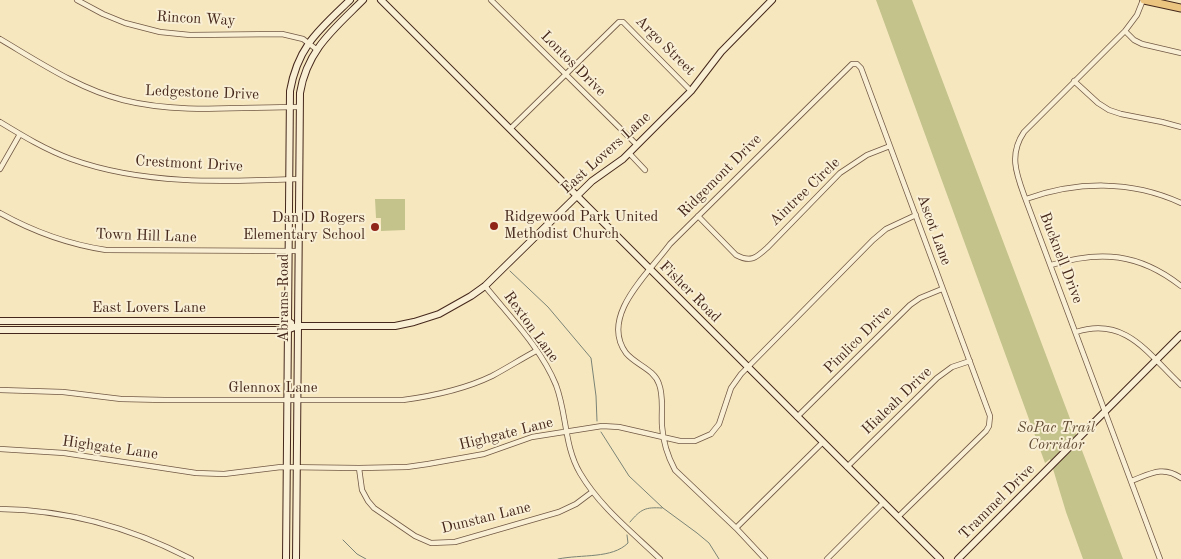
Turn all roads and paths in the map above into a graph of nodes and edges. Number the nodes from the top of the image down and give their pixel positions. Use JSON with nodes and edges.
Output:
{"nodes":[{"id":1,"x":77,"y":0,"type":"edge"},
{"id":2,"x":350,"y":0,"type":"edge"},
{"id":3,"x":363,"y":0,"type":"edge"},
{"id":4,"x":381,"y":0,"type":"edge"},
{"id":5,"x":491,"y":0,"type":"edge"},
{"id":6,"x":772,"y":0,"type":"edge"},
{"id":7,"x":1143,"y":0,"type":"edge"},
{"id":8,"x":1181,"y":8,"type":"edge"},
{"id":9,"x":1125,"y":31,"type":"junction"},
{"id":10,"x":0,"y":39,"type":"edge"},
{"id":11,"x":308,"y":43,"type":"junction"},
{"id":12,"x":316,"y":49,"type":"junction"},
{"id":13,"x":1181,"y":53,"type":"edge"},
{"id":14,"x":852,"y":64,"type":"joint"},
{"id":15,"x":294,"y":74,"type":"junction"},
{"id":16,"x":566,"y":74,"type":"junction"},
{"id":17,"x":303,"y":77,"type":"junction"},
{"id":18,"x":1074,"y":81,"type":"junction"},
{"id":19,"x":691,"y":91,"type":"junction"},
{"id":20,"x":289,"y":107,"type":"junction"},
{"id":21,"x":298,"y":107,"type":"junction"},
{"id":22,"x":0,"y":122,"type":"edge"},
{"id":23,"x":1181,"y":127,"type":"edge"},
{"id":24,"x":510,"y":129,"type":"junction"},
{"id":25,"x":20,"y":134,"type":"junction"},
{"id":26,"x":637,"y":145,"type":"junction"},
{"id":27,"x":890,"y":146,"type":"junction"},
{"id":28,"x":629,"y":154,"type":"junction"},
{"id":29,"x":0,"y":169,"type":"edge"},
{"id":30,"x":645,"y":170,"type":"dead end"},
{"id":31,"x":288,"y":180,"type":"junction"},
{"id":32,"x":298,"y":180,"type":"junction"},
{"id":33,"x":576,"y":196,"type":"junction"},
{"id":34,"x":1026,"y":199,"type":"junction"},
{"id":35,"x":1181,"y":203,"type":"edge"},
{"id":36,"x":0,"y":213,"type":"edge"},
{"id":37,"x":916,"y":215,"type":"junction"},
{"id":38,"x":698,"y":216,"type":"junction"},
{"id":39,"x":288,"y":251,"type":"junction"},
{"id":40,"x":297,"y":251,"type":"junction"},
{"id":41,"x":1051,"y":265,"type":"junction"},
{"id":42,"x":650,"y":270,"type":"junction"},
{"id":43,"x":485,"y":286,"type":"junction"},
{"id":44,"x":1181,"y":286,"type":"edge"},
{"id":45,"x":942,"y":289,"type":"junction"},
{"id":46,"x":0,"y":321,"type":"edge"},
{"id":47,"x":140,"y":321,"type":"junction"},
{"id":48,"x":288,"y":321,"type":"junction"},
{"id":49,"x":297,"y":326,"type":"junction"},
{"id":50,"x":0,"y":330,"type":"edge"},
{"id":51,"x":140,"y":330,"type":"junction"},
{"id":52,"x":288,"y":330,"type":"junction"},
{"id":53,"x":1076,"y":332,"type":"junction"},
{"id":54,"x":1181,"y":335,"type":"edge"},
{"id":55,"x":536,"y":350,"type":"junction"},
{"id":56,"x":1156,"y":360,"type":"junction"},
{"id":57,"x":970,"y":361,"type":"junction"},
{"id":58,"x":747,"y":368,"type":"junction"},
{"id":59,"x":1181,"y":385,"type":"edge"},
{"id":60,"x":0,"y":390,"type":"edge"},
{"id":61,"x":287,"y":399,"type":"junction"},
{"id":62,"x":296,"y":401,"type":"junction"},
{"id":63,"x":1106,"y":411,"type":"junction"},
{"id":64,"x":797,"y":418,"type":"junction"},
{"id":65,"x":565,"y":432,"type":"junction"},
{"id":66,"x":664,"y":438,"type":"junction"},
{"id":67,"x":822,"y":442,"type":"junction"},
{"id":68,"x":0,"y":449,"type":"edge"},
{"id":69,"x":287,"y":467,"type":"junction"},
{"id":70,"x":296,"y":467,"type":"junction"},
{"id":71,"x":848,"y":467,"type":"junction"},
{"id":72,"x":359,"y":468,"type":"junction"},
{"id":73,"x":1181,"y":478,"type":"edge"},
{"id":74,"x":1131,"y":481,"type":"junction"},
{"id":75,"x":592,"y":492,"type":"junction"},
{"id":76,"x":883,"y":503,"type":"junction"},
{"id":77,"x":0,"y":509,"type":"edge"},
{"id":78,"x":898,"y":517,"type":"junction"},
{"id":79,"x":736,"y":528,"type":"junction"},
{"id":80,"x":191,"y":559,"type":"edge"},
{"id":81,"x":286,"y":559,"type":"edge"},
{"id":82,"x":296,"y":559,"type":"edge"},
{"id":83,"x":660,"y":559,"type":"edge"},
{"id":84,"x":765,"y":559,"type":"edge"},
{"id":85,"x":827,"y":559,"type":"edge"},
{"id":86,"x":940,"y":559,"type":"edge"},
{"id":87,"x":958,"y":559,"type":"edge"},
{"id":88,"x":1160,"y":559,"type":"edge"}],
"edges":[{"from":1,"to":11,"type":"street","name":"Rincon Way"},
{"from":2,"to":11,"type":"main road","name":"Abrams Road"},
{"from":3,"to":12,"type":"main road","name":"Abrams Road"},
{"from":4,"to":24,"type":"main road","name":"Fisher Road"},
{"from":5,"to":16,"type":"street","name":"Lontos Drive"},
{"from":6,"to":19,"type":"main road","name":"East Lovers Lane"},
{"from":7,"to":8,"type":"main road"},
{"from":7,"to":9,"type":"street","name":"Bucknell Drive"},
{"from":9,"to":13,"type":"street"},
{"from":9,"to":18,"type":"street","name":"Bucknell Drive"},
{"from":10,"to":20,"type":"street","name":"Ledgestone Drive"},
{"from":11,"to":12,"type":"street","name":"Rincon Way"},
{"from":11,"to":15,"type":"main road","name":"Abrams Road"},
{"from":12,"to":17,"type":"main road","name":"Abrams Road"},
{"from":14,"to":27,"type":"street","name":"Ascot Lane"},
{"from":14,"to":38,"type":"street","name":"Ridgemont Drive"},
{"from":15,"to":17,"type":"main road"},
{"from":15,"to":20,"type":"main road","name":"Abrams Road"},
{"from":16,"to":19,"type":"street","name":"Argo Street"},
{"from":16,"to":24,"type":"street"},
{"from":16,"to":26,"type":"street","name":"Lontos Drive"},
{"from":17,"to":21,"type":"main road","name":"Abrams Road"},
{"from":18,"to":23,"type":"street"},
{"from":18,"to":34,"type":"street","name":"Bucknell Drive"},
{"from":19,"to":26,"type":"main road","name":"East Lovers Lane"},
{"from":20,"to":21,"type":"street","name":"Ledgestone Drive"},
{"from":20,"to":31,"type":"main road","name":"Abrams Road"},
{"from":21,"to":32,"type":"main road","name":"Abrams Road"},
{"from":22,"to":25,"type":"street","name":"Crestmont Drive"},
{"from":24,"to":33,"type":"main road","name":"Fisher Road"},
{"from":25,"to":29,"type":"street"},
{"from":25,"to":31,"type":"street","name":"Crestmont Drive"},
{"from":26,"to":28,"type":"main road","name":"East Lovers Lane"},
{"from":27,"to":37,"type":"street","name":"Ascot Lane"},
{"from":27,"to":38,"type":"street","name":"Aintree Circle"},
{"from":28,"to":30,"type":"street"},
{"from":28,"to":33,"type":"main road","name":"East Lovers Lane"},
{"from":31,"to":32,"type":"street","name":"Crestmont Drive"},
{"from":31,"to":39,"type":"main road","name":"Abrams Road"},
{"from":32,"to":40,"type":"main road","name":"Abrams Road"},
{"from":33,"to":42,"type":"main road","name":"Fisher Road"},
{"from":33,"to":43,"type":"main road","name":"East Lovers Lane"},
{"from":34,"to":35,"type":"street"},
{"from":34,"to":41,"type":"street","name":"Bucknell Drive"},
{"from":36,"to":39,"type":"street","name":"Town Hill Lane"},
{"from":37,"to":45,"type":"street","name":"Ascot Lane"},
{"from":37,"to":58,"type":"street","name":"Highgate Lane"},
{"from":38,"to":42,"type":"street","name":"Ridgemont Drive"},
{"from":39,"to":40,"type":"street","name":"Town Hill Lane"},
{"from":39,"to":48,"type":"main road","name":"Abrams Road"},
{"from":40,"to":49,"type":"main road","name":"Abrams Road"},
{"from":41,"to":44,"type":"street"},
{"from":41,"to":53,"type":"street","name":"Bucknell Drive"},
{"from":42,"to":58,"type":"main road","name":"Fisher Road"},
{"from":42,"to":66,"type":"street","name":"Ridgemont Drive"},
{"from":43,"to":49,"type":"main road","name":"East Lovers Lane"},
{"from":43,"to":55,"type":"street","name":"Rexton Lane"},
{"from":45,"to":57,"type":"street","name":"Ascot Lane"},
{"from":45,"to":64,"type":"street","name":"Pimlico Drive"},
{"from":46,"to":47,"type":"main road","name":"East Lovers Lane"},
{"from":47,"to":48,"type":"main road","name":"East Lovers Lane"},
{"from":47,"to":51,"type":"main road"},
{"from":48,"to":49,"type":"main road","name":"East Lovers Lane"},
{"from":48,"to":52,"type":"main road","name":"Abrams Road"},
{"from":49,"to":52,"type":"main road","name":"East Lovers Lane"},
{"from":49,"to":62,"type":"main road","name":"Abrams Road"},
{"from":50,"to":51,"type":"main road","name":"East Lovers Lane"},
{"from":51,"to":52,"type":"main road","name":"East Lovers Lane"},
{"from":52,"to":61,"type":"main road","name":"Abrams Road"},
{"from":53,"to":56,"type":"street"},
{"from":53,"to":63,"type":"street","name":"Bucknell Drive"},
{"from":54,"to":56,"type":"main road","name":"Trammel Drive"},
{"from":55,"to":62,"type":"street","name":"Glennox Lane"},
{"from":55,"to":65,"type":"street","name":"Rexton Lane"},
{"from":56,"to":59,"type":"street"},
{"from":56,"to":63,"type":"main road","name":"Trammel Drive"},
{"from":57,"to":71,"type":"street","name":"Hialeah Drive"},
{"from":57,"to":78,"type":"street","name":"Ascot Lane"},
{"from":58,"to":64,"type":"main road","name":"Fisher Road"},
{"from":58,"to":66,"type":"street","name":"Highgate Lane"},
{"from":60,"to":61,"type":"street","name":"Glennox Lane"},
{"from":61,"to":62,"type":"street","name":"Glennox Lane"},
{"from":61,"to":69,"type":"main road","name":"Abrams Road"},
{"from":62,"to":70,"type":"main road","name":"Abrams Road"},
{"from":63,"to":74,"type":"street","name":"Bucknell Drive"},
{"from":63,"to":87,"type":"main road","name":"Trammel Drive"},
{"from":64,"to":67,"type":"main road","name":"Fisher Road"},
{"from":65,"to":66,"type":"street","name":"Highgate Lane"},
{"from":65,"to":72,"type":"street","name":"Highgate Lane"},
{"from":65,"to":75,"type":"street","name":"Rexton Lane"},
{"from":66,"to":79,"type":"street","name":"Ridgemont Drive"},
{"from":67,"to":71,"type":"main road","name":"Fisher Road"},
{"from":67,"to":79,"type":"street"},
{"from":68,"to":69,"type":"street","name":"Highgate Lane"},
{"from":69,"to":70,"type":"street","name":"Highgate Lane"},
{"from":69,"to":81,"type":"main road","name":"Abrams Road"},
{"from":70,"to":72,"type":"street","name":"Highgate Lane"},
{"from":70,"to":82,"type":"main road","name":"Abrams Road"},
{"from":71,"to":76,"type":"main road","name":"Fisher Road"},
{"from":72,"to":75,"type":"street","name":"Dunstan Lane"},
{"from":73,"to":74,"type":"street"},
{"from":74,"to":88,"type":"street","name":"Bucknell Drive"},
{"from":75,"to":83,"type":"street","name":"Rexton Lane"},
{"from":76,"to":78,"type":"main road","name":"Fisher Road"},
{"from":76,"to":85,"type":"street"},
{"from":77,"to":80,"type":"street"},
{"from":78,"to":86,"type":"main road","name":"Fisher Road"},
{"from":79,"to":84,"type":"street","name":"Ridgemont Drive"}]}
